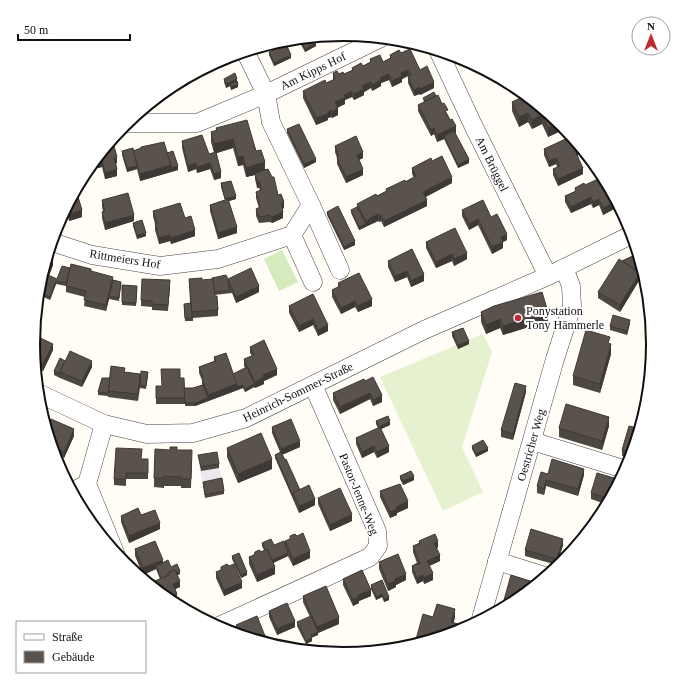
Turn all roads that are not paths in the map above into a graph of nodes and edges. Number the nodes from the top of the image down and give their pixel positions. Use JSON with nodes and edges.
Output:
{"nodes":[{"id":1,"x":371,"y":43,"type":"edge"},
{"id":2,"x":248,"y":56,"type":"edge"},
{"id":3,"x":441,"y":57,"type":"edge"},
{"id":4,"x":266,"y":94,"type":"junction"},
{"id":5,"x":136,"y":123,"type":"edge"},
{"id":6,"x":311,"y":205,"type":"junction"},
{"id":7,"x":292,"y":235,"type":"junction"},
{"id":8,"x":627,"y":237,"type":"edge"},
{"id":9,"x":57,"y":244,"type":"edge"},
{"id":10,"x":556,"y":272,"type":"junction"},
{"id":11,"x":312,"y":385,"type":"junction"},
{"id":12,"x":45,"y":397,"type":"edge"},
{"id":13,"x":104,"y":424,"type":"junction"},
{"id":14,"x":532,"y":441,"type":"junction"},
{"id":15,"x":621,"y":468,"type":"edge"},
{"id":16,"x":80,"y":488,"type":"edge"},
{"id":17,"x":100,"y":524,"type":"edge"},
{"id":18,"x":497,"y":561,"type":"junction"},
{"id":19,"x":541,"y":575,"type":"edge"},
{"id":20,"x":482,"y":615,"type":"edge"},
{"id":21,"x":224,"y":624,"type":"edge"}],
"edges":[{"from":1,"to":4,"type":"street","name":"Am Kipps Hof"},
{"from":2,"to":4,"type":"street"},
{"from":3,"to":10,"type":"street","name":"Am Brüggel"},
{"from":4,"to":5,"type":"street","name":"Am Kipps Hof"},
{"from":4,"to":6,"type":"street","name":"Am Kipps Hof"},
{"from":6,"to":7,"type":"street"},
{"from":6,"to":7,"type":"street","name":"Am Kipps Hof"},
{"from":7,"to":9,"type":"street","name":"Rittmeiers Hof"},
{"from":8,"to":10,"type":"street"},
{"from":10,"to":11,"type":"street","name":"Heinrich-Sommer-Straße"},
{"from":10,"to":14,"type":"street","name":"Oestricher Weg"},
{"from":11,"to":13,"type":"street","name":"Heinrich-Sommer-Straße"},
{"from":11,"to":21,"type":"street","name":"Pastor-Jenne-Weg"},
{"from":12,"to":13,"type":"street","name":"Heinrich-Sommer-Straße"},
{"from":13,"to":16,"type":"street"},
{"from":14,"to":15,"type":"street"},
{"from":14,"to":18,"type":"street","name":"Oestricher Weg"},
{"from":16,"to":17,"type":"street"},
{"from":18,"to":19,"type":"street"},
{"from":18,"to":20,"type":"street","name":"Oestricher Weg"}]}
